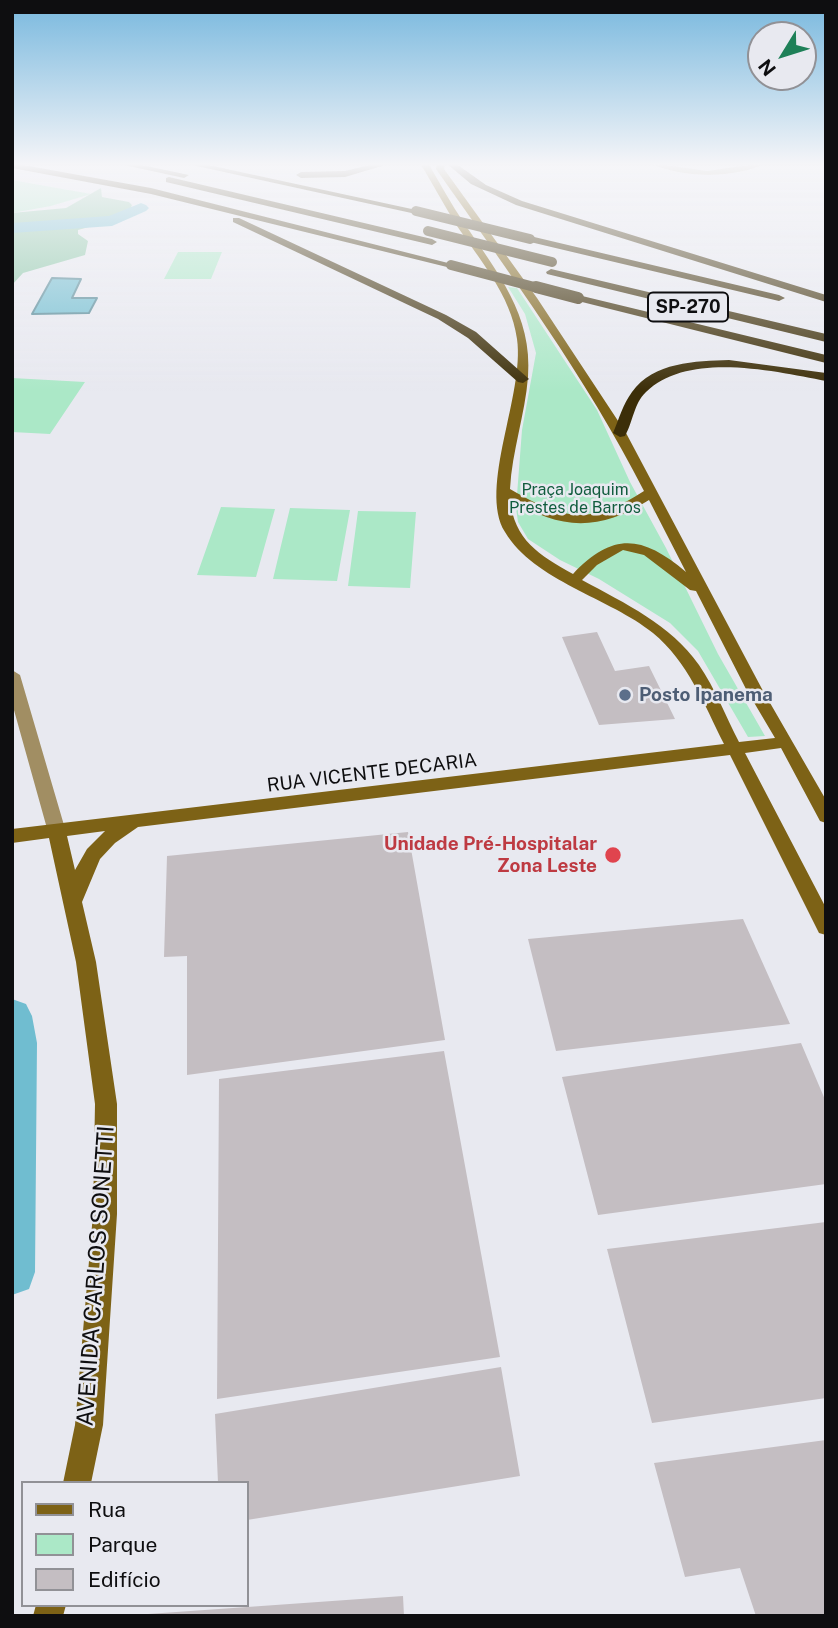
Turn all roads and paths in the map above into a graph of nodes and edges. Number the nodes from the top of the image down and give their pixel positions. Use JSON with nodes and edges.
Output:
{"nodes":[{"id":1,"x":278,"y":239,"type":"edge"},
{"id":2,"x":345,"y":239,"type":"edge"},
{"id":3,"x":438,"y":239,"type":"edge"},
{"id":4,"x":470,"y":239,"type":"edge"},
{"id":5,"x":490,"y":239,"type":"edge"},
{"id":6,"x":530,"y":239,"type":"edge"},
{"id":7,"x":634,"y":239,"type":"edge"},
{"id":8,"x":551,"y":267,"type":"junction"},
{"id":9,"x":826,"y":299,"type":"edge"},
{"id":10,"x":826,"y":309,"type":"edge"},
{"id":11,"x":826,"y":327,"type":"edge"},
{"id":12,"x":826,"y":338,"type":"edge"},
{"id":13,"x":826,"y":359,"type":"edge"},
{"id":14,"x":826,"y":377,"type":"edge"},
{"id":15,"x":523,"y":379,"type":"junction"},
{"id":16,"x":620,"y":433,"type":"junction"},
{"id":17,"x":503,"y":490,"type":"junction"},
{"id":18,"x":652,"y":492,"type":"junction"},
{"id":19,"x":575,"y":580,"type":"junction"},
{"id":20,"x":703,"y":594,"type":"junction"},
{"id":21,"x":12,"y":675,"type":"edge"},
{"id":22,"x":786,"y":742,"type":"junction"},
{"id":23,"x":736,"y":748,"type":"junction"},
{"id":24,"x":826,"y":816,"type":"edge"},
{"id":25,"x":141,"y":822,"type":"junction"},
{"id":26,"x":57,"y":832,"type":"junction"},
{"id":27,"x":21,"y":835,"type":"edge"},
{"id":28,"x":73,"y":904,"type":"junction"},
{"id":29,"x":826,"y":927,"type":"edge"},
{"id":30,"x":77,"y":1481,"type":"edge"}],
"edges":[{"from":1,"to":15,"type":"highway"},
{"from":2,"to":13,"type":"highway","bridge":true},
{"from":3,"to":8,"type":"highway","number":"SP-270"},
{"from":4,"to":15,"type":"main road"},
{"from":5,"to":16,"type":"main road"},
{"from":6,"to":10,"type":"highway","number":"SP-270","bridge":true},
{"from":7,"to":9,"type":"highway"},
{"from":8,"to":11,"type":"highway","number":"SP-270"},
{"from":8,"to":12,"type":"highway","number":"SP-270"},
{"from":14,"to":16,"type":"highway"},
{"from":15,"to":17,"type":"main road"},
{"from":16,"to":18,"type":"main road"},
{"from":17,"to":18,"type":"main road"},
{"from":17,"to":19,"type":"main road"},
{"from":18,"to":20,"type":"main road"},
{"from":19,"to":20,"type":"main road"},
{"from":19,"to":23,"type":"main road"},
{"from":20,"to":22,"type":"main road"},
{"from":21,"to":26,"type":"street","name":"AVENIDA CARLOS SONETTI"},
{"from":22,"to":23,"type":"main road","name":"RUA VICENTE DECARIA"},
{"from":22,"to":24,"type":"main road"},
{"from":23,"to":25,"type":"main road","name":"RUA VICENTE DECARIA"},
{"from":23,"to":29,"type":"main road"},
{"from":25,"to":26,"type":"main road","name":"RUA VICENTE DECARIA"},
{"from":25,"to":28,"type":"main road","name":"AVENIDA CARLOS SONETTI"},
{"from":26,"to":27,"type":"main road","name":"RUA VICENTE DECARIA"},
{"from":26,"to":28,"type":"main road","name":"AVENIDA CARLOS SONETTI"},
{"from":28,"to":30,"type":"main road","name":"AVENIDA CARLOS SONETTI"}]}
